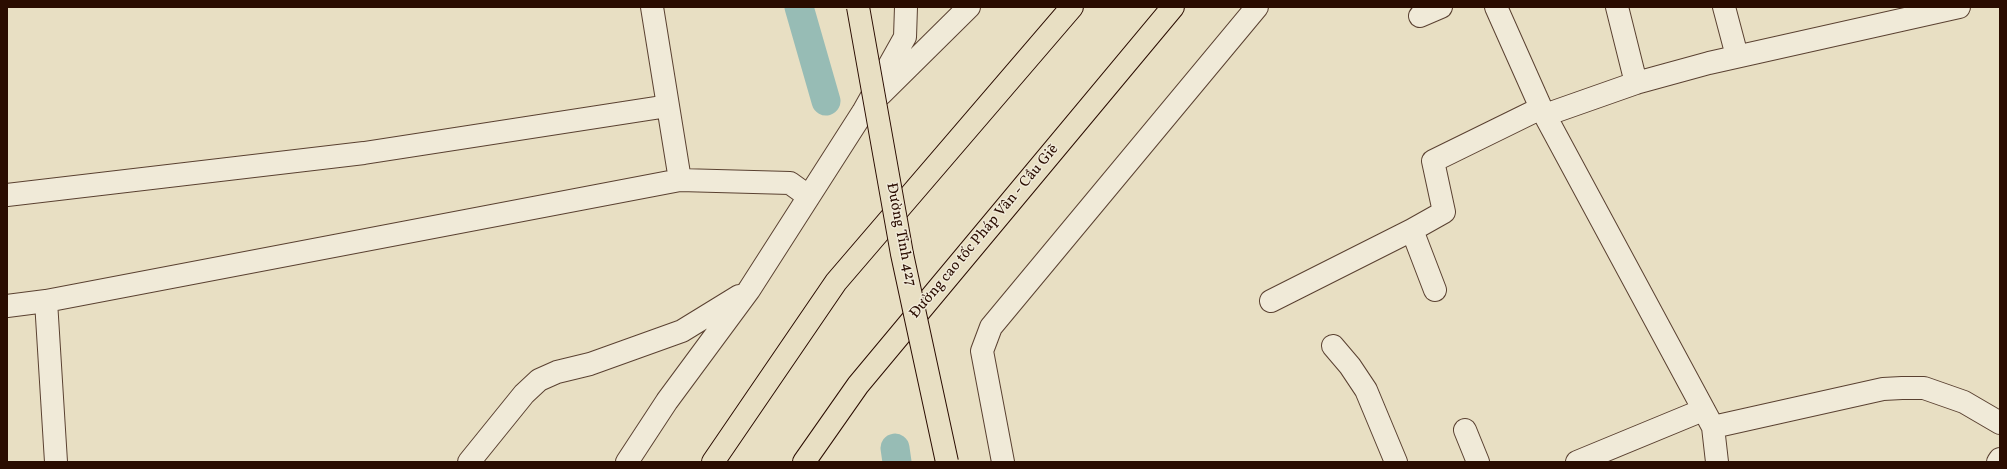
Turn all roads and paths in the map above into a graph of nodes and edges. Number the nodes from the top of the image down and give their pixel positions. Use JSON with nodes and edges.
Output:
{"nodes":[{"id":1,"x":652,"y":7,"type":"edge"},
{"id":2,"x":858,"y":7,"type":"edge"},
{"id":3,"x":906,"y":7,"type":"edge"},
{"id":4,"x":969,"y":7,"type":"edge"},
{"id":5,"x":1072,"y":7,"type":"edge"},
{"id":6,"x":1173,"y":7,"type":"edge"},
{"id":7,"x":1257,"y":7,"type":"edge"},
{"id":8,"x":1441,"y":7,"type":"edge"},
{"id":9,"x":1496,"y":7,"type":"edge"},
{"id":10,"x":1617,"y":7,"type":"edge"},
{"id":11,"x":1724,"y":7,"type":"edge"},
{"id":12,"x":1959,"y":7,"type":"edge"},
{"id":13,"x":1420,"y":16,"type":"dead end"},
{"id":14,"x":1737,"y":56,"type":"junction"},
{"id":15,"x":1636,"y":83,"type":"junction"},
{"id":16,"x":668,"y":106,"type":"junction"},
{"id":17,"x":863,"y":112,"type":"junction"},
{"id":18,"x":1543,"y":112,"type":"junction"},
{"id":19,"x":680,"y":180,"type":"junction"},
{"id":20,"x":7,"y":195,"type":"edge"},
{"id":21,"x":808,"y":196,"type":"junction"},
{"id":22,"x":1412,"y":230,"type":"junction"},
{"id":23,"x":749,"y":290,"type":"junction"},
{"id":24,"x":1435,"y":290,"type":"dead end"},
{"id":25,"x":46,"y":301,"type":"junction"},
{"id":26,"x":1271,"y":301,"type":"dead end"},
{"id":27,"x":7,"y":306,"type":"edge"},
{"id":28,"x":1333,"y":346,"type":"dead end"},
{"id":29,"x":1708,"y":418,"type":"junction"},
{"id":30,"x":1999,"y":420,"type":"edge"},
{"id":31,"x":1465,"y":430,"type":"dead end"},
{"id":32,"x":2000,"y":459,"type":"edge"},
{"id":33,"x":56,"y":462,"type":"edge"},
{"id":34,"x":469,"y":462,"type":"edge"},
{"id":35,"x":627,"y":462,"type":"edge"},
{"id":36,"x":713,"y":462,"type":"edge"},
{"id":37,"x":804,"y":462,"type":"edge"},
{"id":38,"x":947,"y":462,"type":"edge"},
{"id":39,"x":1003,"y":462,"type":"edge"},
{"id":40,"x":1396,"y":462,"type":"edge"},
{"id":41,"x":1478,"y":462,"type":"edge"},
{"id":42,"x":1577,"y":462,"type":"edge"},
{"id":43,"x":1717,"y":462,"type":"edge"},
{"id":44,"x":1998,"y":462,"type":"edge"}],
"edges":[{"from":1,"to":16,"type":"street"},
{"from":2,"to":38,"type":"main road","name":"Đường Tỉnh 427","bridge":true},
{"from":3,"to":17,"type":"street"},
{"from":4,"to":17,"type":"street"},
{"from":5,"to":36,"type":"main road"},
{"from":6,"to":37,"type":"main road","name":"Đường cao tốc Pháp Vân - Cầu Giẽ"},
{"from":7,"to":39,"type":"street"},
{"from":8,"to":13,"type":"street"},
{"from":9,"to":18,"type":"street"},
{"from":10,"to":15,"type":"street"},
{"from":11,"to":14,"type":"street"},
{"from":12,"to":14,"type":"street"},
{"from":14,"to":15,"type":"street"},
{"from":15,"to":18,"type":"street"},
{"from":16,"to":19,"type":"street"},
{"from":16,"to":20,"type":"street"},
{"from":17,"to":21,"type":"street"},
{"from":18,"to":22,"type":"street"},
{"from":18,"to":29,"type":"street"},
{"from":19,"to":21,"type":"street"},
{"from":19,"to":25,"type":"street"},
{"from":21,"to":23,"type":"street"},
{"from":22,"to":24,"type":"street"},
{"from":22,"to":26,"type":"street"},
{"from":23,"to":34,"type":"street"},
{"from":23,"to":35,"type":"street"},
{"from":25,"to":27,"type":"street"},
{"from":25,"to":33,"type":"street"},
{"from":28,"to":40,"type":"street"},
{"from":29,"to":30,"type":"street"},
{"from":29,"to":42,"type":"street"},
{"from":29,"to":43,"type":"street"},
{"from":31,"to":41,"type":"street"},
{"from":32,"to":44,"type":"street"}]}
